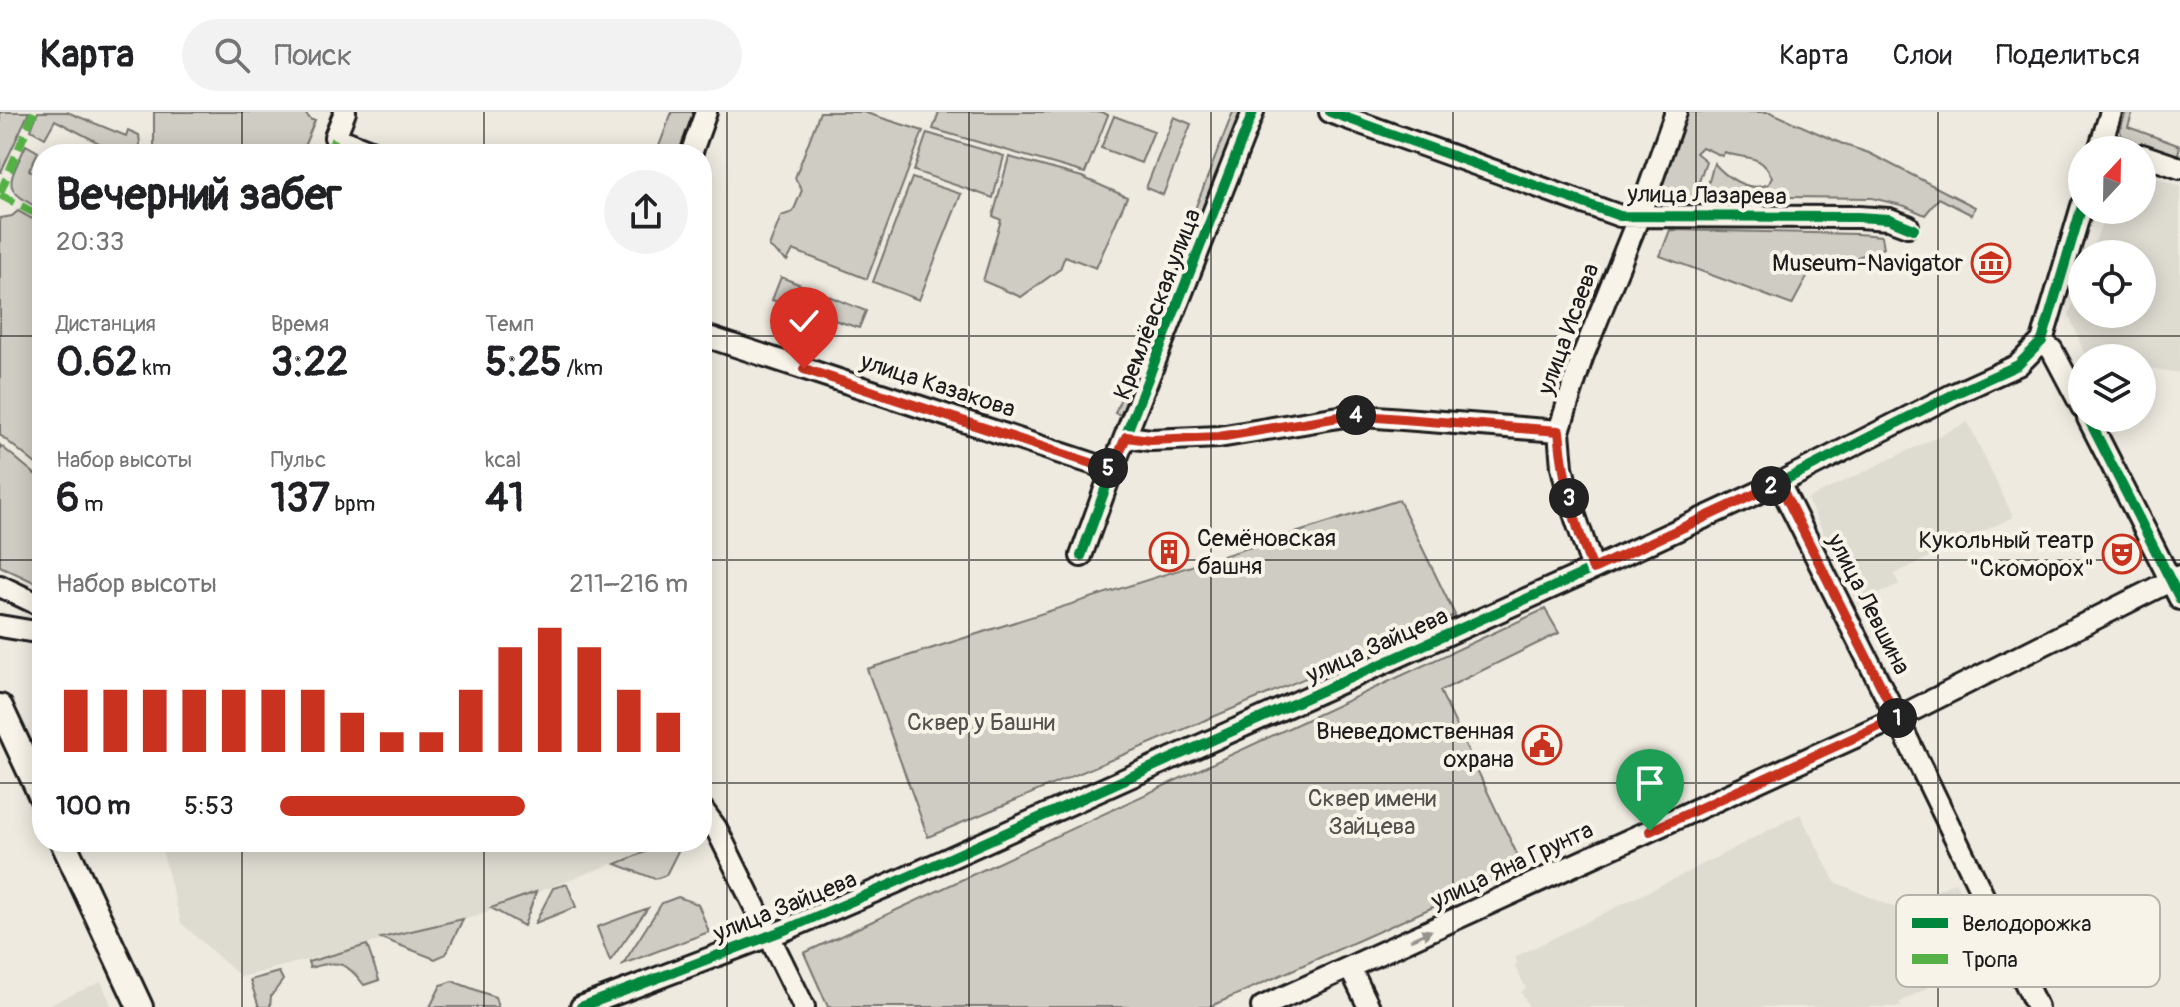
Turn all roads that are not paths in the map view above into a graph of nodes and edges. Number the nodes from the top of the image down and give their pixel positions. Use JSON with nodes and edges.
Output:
{"nodes":[{"id":1,"x":345,"y":112,"type":"edge"},
{"id":2,"x":706,"y":112,"type":"edge"},
{"id":3,"x":1253,"y":112,"type":"edge"},
{"id":4,"x":1330,"y":112,"type":"edge"},
{"id":5,"x":1676,"y":112,"type":"edge"},
{"id":6,"x":2111,"y":112,"type":"edge"},
{"id":7,"x":2103,"y":136,"type":"edge"},
{"id":8,"x":353,"y":144,"type":"edge"},
{"id":9,"x":695,"y":144,"type":"edge"},
{"id":10,"x":2156,"y":160,"type":"edge"},
{"id":11,"x":2180,"y":168,"type":"edge"},
{"id":12,"x":1639,"y":216,"type":"junction"},
{"id":13,"x":2077,"y":224,"type":"edge"},
{"id":14,"x":1908,"y":226,"type":"dead end"},
{"id":15,"x":712,"y":338,"type":"edge"},
{"id":16,"x":2042,"y":341,"type":"junction"},
{"id":17,"x":2068,"y":380,"type":"edge"},
{"id":18,"x":1559,"y":431,"type":"junction"},
{"id":19,"x":2096,"y":432,"type":"edge"},
{"id":20,"x":1126,"y":437,"type":"junction"},
{"id":21,"x":1112,"y":470,"type":"junction"},
{"id":22,"x":1779,"y":483,"type":"junction"},
{"id":23,"x":1081,"y":556,"type":"dead end"},
{"id":24,"x":1593,"y":569,"type":"junction"},
{"id":25,"x":2176,"y":578,"type":"edge"},
{"id":26,"x":0,"y":586,"type":"edge"},
{"id":27,"x":2180,"y":599,"type":"edge"},
{"id":28,"x":32,"y":601,"type":"edge"},
{"id":29,"x":0,"y":626,"type":"edge"},
{"id":30,"x":32,"y":631,"type":"edge"},
{"id":31,"x":0,"y":707,"type":"edge"},
{"id":32,"x":1897,"y":718,"type":"junction"},
{"id":33,"x":32,"y":776,"type":"edge"},
{"id":34,"x":712,"y":823,"type":"edge"},
{"id":35,"x":68,"y":852,"type":"edge"},
{"id":36,"x":1983,"y":895,"type":"edge"},
{"id":37,"x":769,"y":934,"type":"junction"},
{"id":38,"x":1350,"y":968,"type":"junction"},
{"id":39,"x":2027,"y":987,"type":"edge"},
{"id":40,"x":140,"y":1007,"type":"edge"},
{"id":41,"x":581,"y":1007,"type":"edge"},
{"id":42,"x":804,"y":1007,"type":"edge"},
{"id":43,"x":1262,"y":1007,"type":"edge"},
{"id":44,"x":1369,"y":1007,"type":"edge"},
{"id":45,"x":2037,"y":1007,"type":"edge"}],
"edges":[{"from":1,"to":8,"type":"street"},
{"from":2,"to":9,"type":"street"},
{"from":3,"to":20,"type":"street","name":"Кремлёвская улица"},
{"from":4,"to":12,"type":"street","name":"улица Лазарева"},
{"from":5,"to":12,"type":"street","name":"улица Исаева"},
{"from":6,"to":7,"type":"street"},
{"from":10,"to":11,"type":"street"},
{"from":12,"to":14,"type":"street","name":"улица Лазарева"},
{"from":12,"to":18,"type":"street","name":"улица Исаева"},
{"from":13,"to":16,"type":"street"},
{"from":15,"to":21,"type":"street","name":"улица Казакова"},
{"from":16,"to":17,"type":"street"},
{"from":16,"to":22,"type":"street","name":"улица Зайцева"},
{"from":18,"to":20,"type":"street"},
{"from":18,"to":24,"type":"street","name":"улица Исаева"},
{"from":19,"to":25,"type":"street"},
{"from":20,"to":21,"type":"street","name":"Кремлёвская улица"},
{"from":21,"to":23,"type":"street","name":"Кремлёвская улица"},
{"from":22,"to":24,"type":"street","name":"улица Зайцева"},
{"from":22,"to":32,"type":"street","name":"улица Левшина"},
{"from":24,"to":37,"type":"street","name":"улица Зайцева"},
{"from":25,"to":27,"type":"street"},
{"from":25,"to":32,"type":"street","name":"улица Яна Грунта"},
{"from":26,"to":28,"type":"street"},
{"from":29,"to":30,"type":"street"},
{"from":31,"to":33,"type":"main road"},
{"from":32,"to":36,"type":"street","name":"улица Левшина"},
{"from":38,"to":32,"type":"street","name":"улица Яна Грунта","one_way":true},
{"from":34,"to":37,"type":"street"},
{"from":35,"to":40,"type":"main road"},
{"from":37,"to":41,"type":"street","name":"улица Зайцева"},
{"from":37,"to":42,"type":"street"},
{"from":38,"to":43,"type":"street","name":"улица Яна Грунта"},
{"from":38,"to":44,"type":"street"},
{"from":39,"to":45,"type":"street","name":"улица Левшина"}]}
